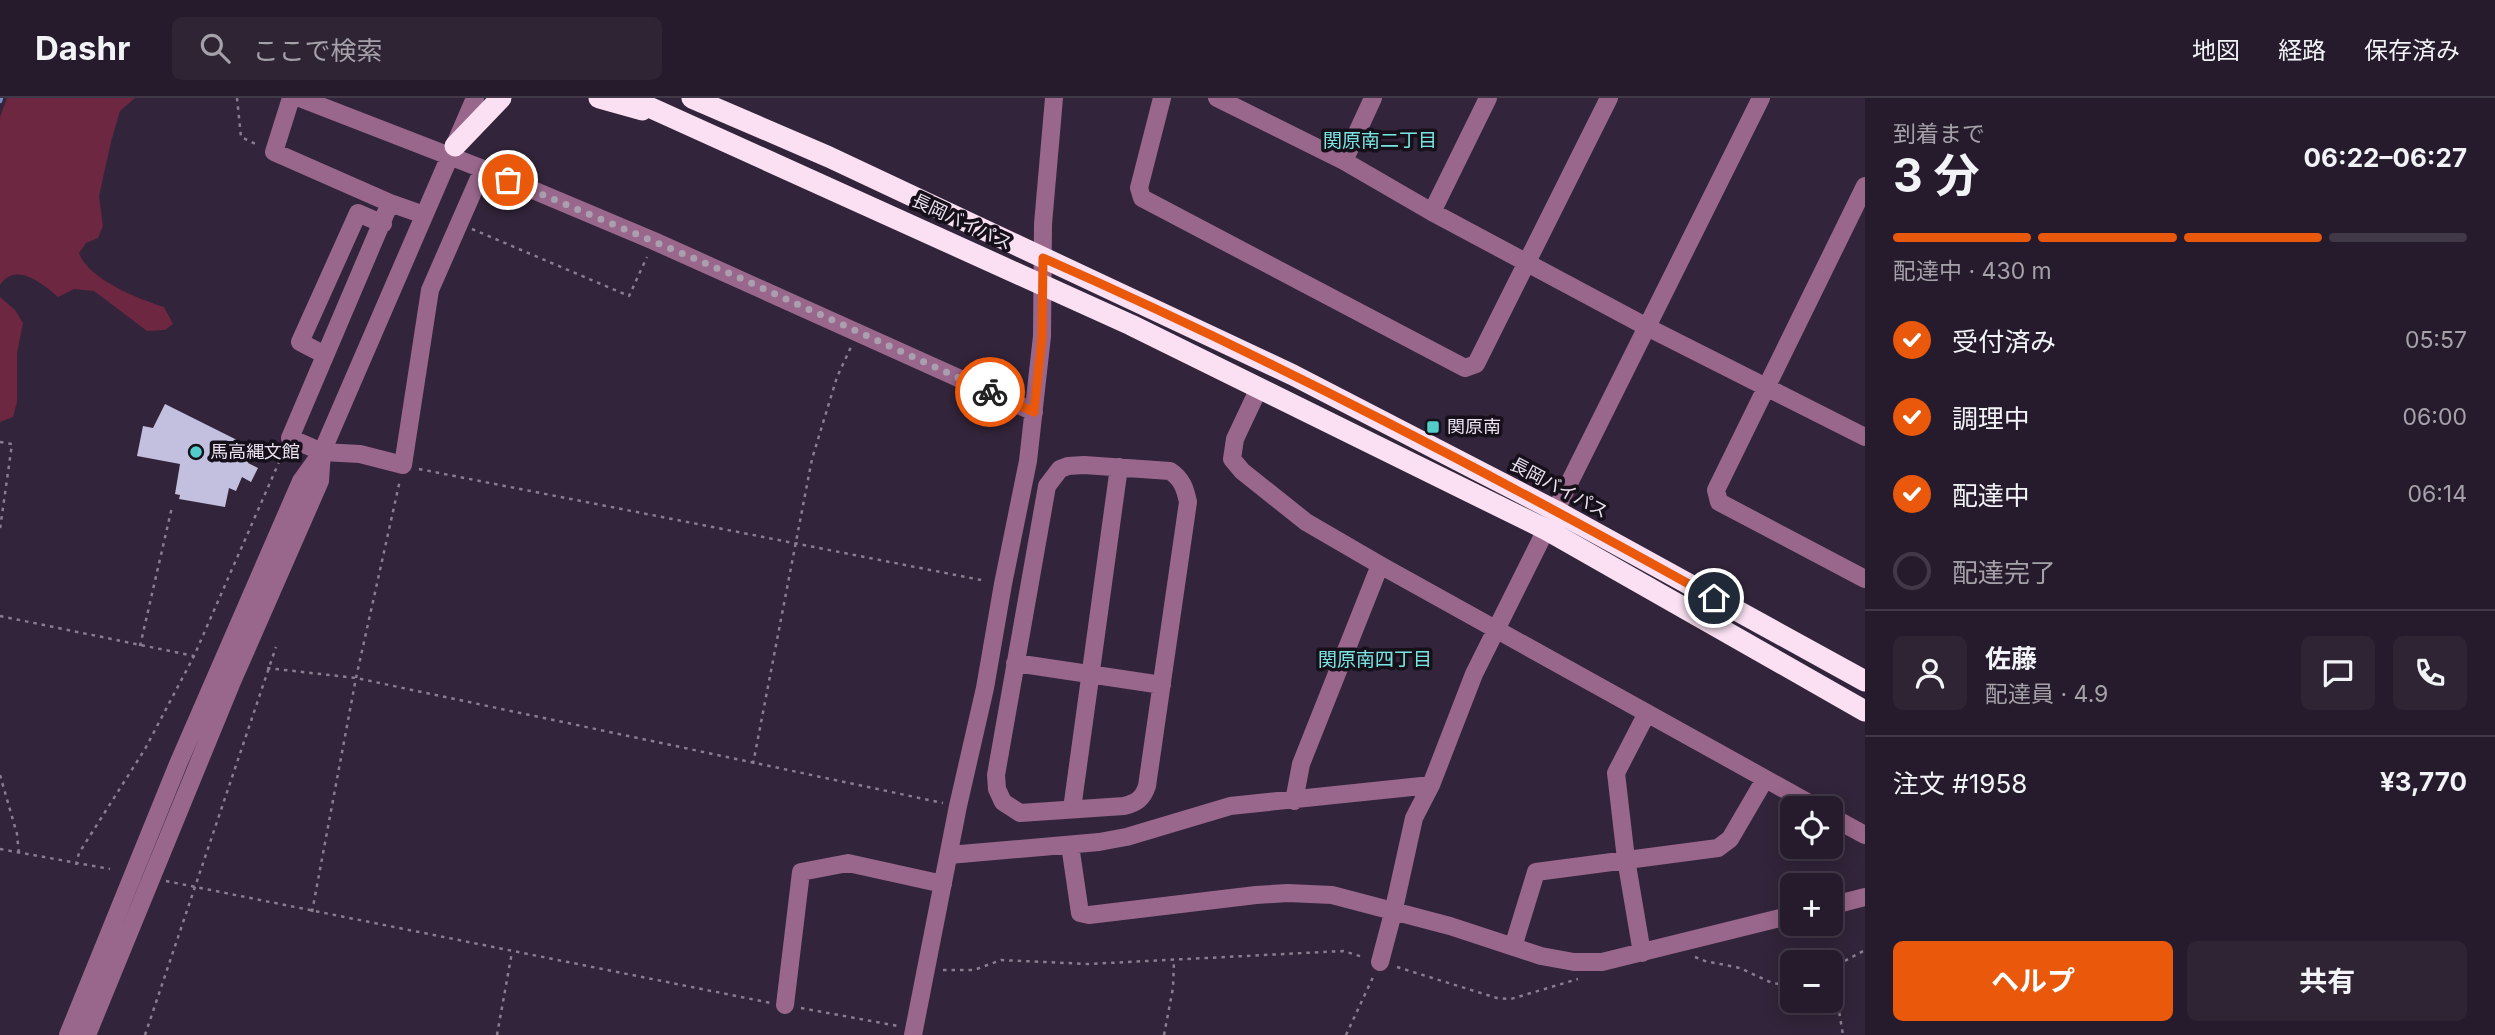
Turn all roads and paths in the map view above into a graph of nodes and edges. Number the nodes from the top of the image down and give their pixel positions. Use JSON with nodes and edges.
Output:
{"nodes":[{"id":1,"x":237,"y":98,"type":"edge"},
{"id":2,"x":291,"y":98,"type":"edge"},
{"id":3,"x":300,"y":98,"type":"edge"},
{"id":4,"x":475,"y":98,"type":"edge"},
{"id":5,"x":501,"y":98,"type":"edge"},
{"id":6,"x":600,"y":98,"type":"edge"},
{"id":7,"x":629,"y":98,"type":"edge"},
{"id":8,"x":692,"y":98,"type":"edge"},
{"id":9,"x":1054,"y":98,"type":"edge"},
{"id":10,"x":1162,"y":98,"type":"edge"},
{"id":11,"x":1217,"y":98,"type":"edge"},
{"id":12,"x":1373,"y":98,"type":"edge"},
{"id":13,"x":1488,"y":98,"type":"edge"},
{"id":14,"x":1609,"y":98,"type":"edge"},
{"id":15,"x":1761,"y":98,"type":"edge"},
{"id":16,"x":1248,"y":105,"type":"edge"},
{"id":17,"x":678,"y":120,"type":"junction"},
{"id":18,"x":453,"y":151,"type":"junction"},
{"id":19,"x":274,"y":152,"type":"junction"},
{"id":20,"x":1344,"y":161,"type":"junction"},
{"id":21,"x":483,"y":169,"type":"junction"},
{"id":22,"x":1865,"y":186,"type":"edge"},
{"id":23,"x":390,"y":203,"type":"junction"},
{"id":24,"x":1432,"y":212,"type":"junction"},
{"id":25,"x":424,"y":215,"type":"junction"},
{"id":26,"x":459,"y":223,"type":"junction"},
{"id":27,"x":383,"y":224,"type":"junction"},
{"id":28,"x":654,"y":241,"type":"junction"},
{"id":29,"x":1043,"y":258,"type":"junction"},
{"id":30,"x":1527,"y":261,"type":"junction"},
{"id":31,"x":1043,"y":284,"type":"junction"},
{"id":32,"x":1647,"y":327,"type":"junction"},
{"id":33,"x":858,"y":331,"type":"junction"},
{"id":34,"x":325,"y":355,"type":"junction"},
{"id":35,"x":1259,"y":388,"type":"junction"},
{"id":36,"x":1766,"y":389,"type":"junction"},
{"id":37,"x":1034,"y":412,"type":"junction"},
{"id":38,"x":1865,"y":437,"type":"edge"},
{"id":39,"x":290,"y":438,"type":"junction"},
{"id":40,"x":0,"y":442,"type":"edge"},
{"id":41,"x":322,"y":452,"type":"junction"},
{"id":42,"x":403,"y":466,"type":"junction"},
{"id":43,"x":1119,"y":467,"type":"junction"},
{"id":44,"x":172,"y":507,"type":"dead end"},
{"id":45,"x":1552,"y":521,"type":"junction"},
{"id":46,"x":0,"y":528,"type":"edge"},
{"id":47,"x":797,"y":544,"type":"junction"},
{"id":48,"x":1380,"y":565,"type":"junction"},
{"id":49,"x":1865,"y":579,"type":"edge"},
{"id":50,"x":1003,"y":584,"type":"junction"},
{"id":51,"x":0,"y":617,"type":"edge"},
{"id":52,"x":1495,"y":630,"type":"junction"},
{"id":53,"x":139,"y":646,"type":"junction"},
{"id":54,"x":276,"y":647,"type":"dead end"},
{"id":55,"x":194,"y":656,"type":"junction"},
{"id":56,"x":1015,"y":663,"type":"junction"},
{"id":57,"x":267,"y":668,"type":"junction"},
{"id":58,"x":1091,"y":675,"type":"junction"},
{"id":59,"x":356,"y":678,"type":"junction"},
{"id":60,"x":1865,"y":681,"type":"edge"},
{"id":61,"x":1162,"y":685,"type":"junction"},
{"id":62,"x":1865,"y":711,"type":"edge"},
{"id":63,"x":1647,"y":713,"type":"junction"},
{"id":64,"x":752,"y":764,"type":"junction"},
{"id":65,"x":0,"y":775,"type":"edge"},
{"id":66,"x":1765,"y":779,"type":"junction"},
{"id":67,"x":1431,"y":785,"type":"junction"},
{"id":68,"x":1796,"y":796,"type":"edge"},
{"id":69,"x":1294,"y":801,"type":"junction"},
{"id":70,"x":958,"y":807,"type":"junction"},
{"id":71,"x":1072,"y":809,"type":"junction"},
{"id":72,"x":1843,"y":823,"type":"edge"},
{"id":73,"x":1865,"y":835,"type":"edge"},
{"id":74,"x":1070,"y":845,"type":"junction"},
{"id":75,"x":0,"y":849,"type":"edge"},
{"id":76,"x":19,"y":854,"type":"junction"},
{"id":77,"x":949,"y":856,"type":"junction"},
{"id":78,"x":1626,"y":859,"type":"junction"},
{"id":79,"x":76,"y":864,"type":"junction"},
{"id":80,"x":110,"y":869,"type":"dead end"},
{"id":81,"x":163,"y":881,"type":"dead end"},
{"id":82,"x":943,"y":884,"type":"junction"},
{"id":83,"x":196,"y":887,"type":"junction"},
{"id":84,"x":1865,"y":897,"type":"edge"},
{"id":85,"x":1843,"y":903,"type":"edge"},
{"id":86,"x":312,"y":912,"type":"junction"},
{"id":87,"x":1394,"y":913,"type":"junction"},
{"id":88,"x":1780,"y":918,"type":"edge"},
{"id":89,"x":1680,"y":942,"type":"junction"},
{"id":90,"x":1513,"y":947,"type":"junction"},
{"id":91,"x":1865,"y":950,"type":"edge"},
{"id":92,"x":512,"y":952,"type":"junction"},
{"id":93,"x":1642,"y":953,"type":"junction"},
{"id":94,"x":1174,"y":960,"type":"junction"},
{"id":95,"x":1380,"y":962,"type":"junction"},
{"id":96,"x":1843,"y":962,"type":"edge"},
{"id":97,"x":927,"y":967,"type":"junction"},
{"id":98,"x":1579,"y":979,"type":"dead end"},
{"id":99,"x":1780,"y":984,"type":"edge"},
{"id":100,"x":785,"y":1005,"type":"junction"},
{"id":101,"x":1839,"y":1013,"type":"edge"},
{"id":102,"x":913,"y":1032,"type":"edge"},
{"id":103,"x":68,"y":1035,"type":"edge"},
{"id":104,"x":87,"y":1035,"type":"edge"},
{"id":105,"x":145,"y":1035,"type":"edge"},
{"id":106,"x":497,"y":1035,"type":"edge"},
{"id":107,"x":1164,"y":1035,"type":"edge"},
{"id":108,"x":1346,"y":1035,"type":"edge"},
{"id":109,"x":1843,"y":1035,"type":"edge"}],
"edges":[{"from":1,"to":19,"type":"path"},
{"from":2,"to":19,"type":"street"},
{"from":3,"to":18,"type":"street"},
{"from":4,"to":18,"type":"street"},
{"from":5,"to":18,"type":"highway"},
{"from":6,"to":17,"type":"highway"},
{"from":7,"to":17,"type":"highway","name":"長岡バイパス"},
{"from":8,"to":29,"type":"highway","name":"長岡バイパス"},
{"from":9,"to":29,"type":"street"},
{"from":10,"to":30,"type":"street"},
{"from":11,"to":16,"type":"street"},
{"from":12,"to":20,"type":"street"},
{"from":13,"to":24,"type":"street"},
{"from":14,"to":30,"type":"street"},
{"from":15,"to":32,"type":"street"},
{"from":16,"to":20,"type":"street"},
{"from":17,"to":31,"type":"highway","name":"長岡バイパス"},
{"from":18,"to":21,"type":"street"},
{"from":18,"to":25,"type":"street"},
{"from":19,"to":23,"type":"street"},
{"from":20,"to":24,"type":"street"},
{"from":21,"to":26,"type":"street"},
{"from":21,"to":28,"type":"street"},
{"from":22,"to":36,"type":"street"},
{"from":23,"to":25,"type":"street"},
{"from":23,"to":27,"type":"street"},
{"from":24,"to":30,"type":"street"},
{"from":25,"to":41,"type":"street"},
{"from":26,"to":28,"type":"path"},
{"from":26,"to":42,"type":"street"},
{"from":27,"to":34,"type":"street"},
{"from":27,"to":34,"type":"street"},
{"from":28,"to":33,"type":"street"},
{"from":29,"to":31,"type":"street"},
{"from":29,"to":45,"type":"highway","name":"長岡バイパス"},
{"from":30,"to":32,"type":"street"},
{"from":31,"to":35,"type":"highway","name":"長岡バイパス"},
{"from":31,"to":37,"type":"street"},
{"from":32,"to":36,"type":"street"},
{"from":32,"to":45,"type":"street"},
{"from":33,"to":37,"type":"street"},
{"from":33,"to":47,"type":"path"},
{"from":34,"to":39,"type":"street"},
{"from":35,"to":45,"type":"highway","name":"長岡バイパス"},
{"from":35,"to":48,"type":"street"},
{"from":36,"to":38,"type":"street"},
{"from":36,"to":49,"type":"street"},
{"from":37,"to":50,"type":"street"},
{"from":39,"to":41,"type":"street"},
{"from":39,"to":55,"type":"path"},
{"from":40,"to":46,"type":"path"},
{"from":41,"to":42,"type":"street"},
{"from":41,"to":103,"type":"street"},
{"from":41,"to":104,"type":"street"},
{"from":42,"to":47,"type":"path"},
{"from":42,"to":59,"type":"path"},
{"from":43,"to":56,"type":"street"},
{"from":43,"to":58,"type":"street"},
{"from":43,"to":61,"type":"street"},
{"from":44,"to":53,"type":"path"},
{"from":45,"to":52,"type":"street"},
{"from":45,"to":60,"type":"highway","name":"長岡バイパス"},
{"from":45,"to":62,"type":"highway","name":"長岡バイパス"},
{"from":47,"to":50,"type":"path"},
{"from":47,"to":64,"type":"path"},
{"from":48,"to":52,"type":"street"},
{"from":48,"to":69,"type":"street"},
{"from":50,"to":70,"type":"street"},
{"from":51,"to":53,"type":"path"},
{"from":52,"to":63,"type":"street"},
{"from":52,"to":67,"type":"street"},
{"from":53,"to":55,"type":"path"},
{"from":54,"to":57,"type":"path"},
{"from":55,"to":79,"type":"path"},
{"from":56,"to":58,"type":"street"},
{"from":56,"to":71,"type":"street"},
{"from":57,"to":59,"type":"path"},
{"from":57,"to":83,"type":"path"},
{"from":58,"to":61,"type":"street"},
{"from":58,"to":71,"type":"street"},
{"from":59,"to":64,"type":"path"},
{"from":59,"to":86,"type":"path"},
{"from":61,"to":71,"type":"street"},
{"from":63,"to":66,"type":"street"},
{"from":63,"to":78,"type":"street"},
{"from":64,"to":70,"type":"path"},
{"from":65,"to":76,"type":"path"},
{"from":66,"to":68,"type":"street"},
{"from":66,"to":78,"type":"street"},
{"from":67,"to":69,"type":"street"},
{"from":67,"to":87,"type":"street"},
{"from":69,"to":74,"type":"street"},
{"from":70,"to":77,"type":"street"},
{"from":72,"to":73,"type":"street"},
{"from":74,"to":77,"type":"street"},
{"from":74,"to":87,"type":"street"},
{"from":75,"to":76,"type":"path"},
{"from":76,"to":79,"type":"path"},
{"from":77,"to":82,"type":"street"},
{"from":78,"to":90,"type":"street"},
{"from":78,"to":93,"type":"street"},
{"from":79,"to":80,"type":"path"},
{"from":81,"to":83,"type":"path"},
{"from":82,"to":97,"type":"street"},
{"from":82,"to":100,"type":"street"},
{"from":83,"to":86,"type":"path"},
{"from":83,"to":105,"type":"path"},
{"from":84,"to":85,"type":"street"},
{"from":86,"to":92,"type":"path"},
{"from":87,"to":90,"type":"street"},
{"from":87,"to":95,"type":"street"},
{"from":88,"to":89,"type":"street"},
{"from":89,"to":93,"type":"street"},
{"from":89,"to":99,"type":"path"},
{"from":90,"to":93,"type":"street"},
{"from":91,"to":96,"type":"path"},
{"from":92,"to":100,"type":"path"},
{"from":92,"to":106,"type":"path"},
{"from":94,"to":95,"type":"path"},
{"from":94,"to":97,"type":"path"},
{"from":94,"to":107,"type":"path"},
{"from":95,"to":98,"type":"path"},
{"from":95,"to":108,"type":"path"},
{"from":97,"to":102,"type":"street"},
{"from":100,"to":102,"type":"path"},
{"from":101,"to":109,"type":"path"}]}
